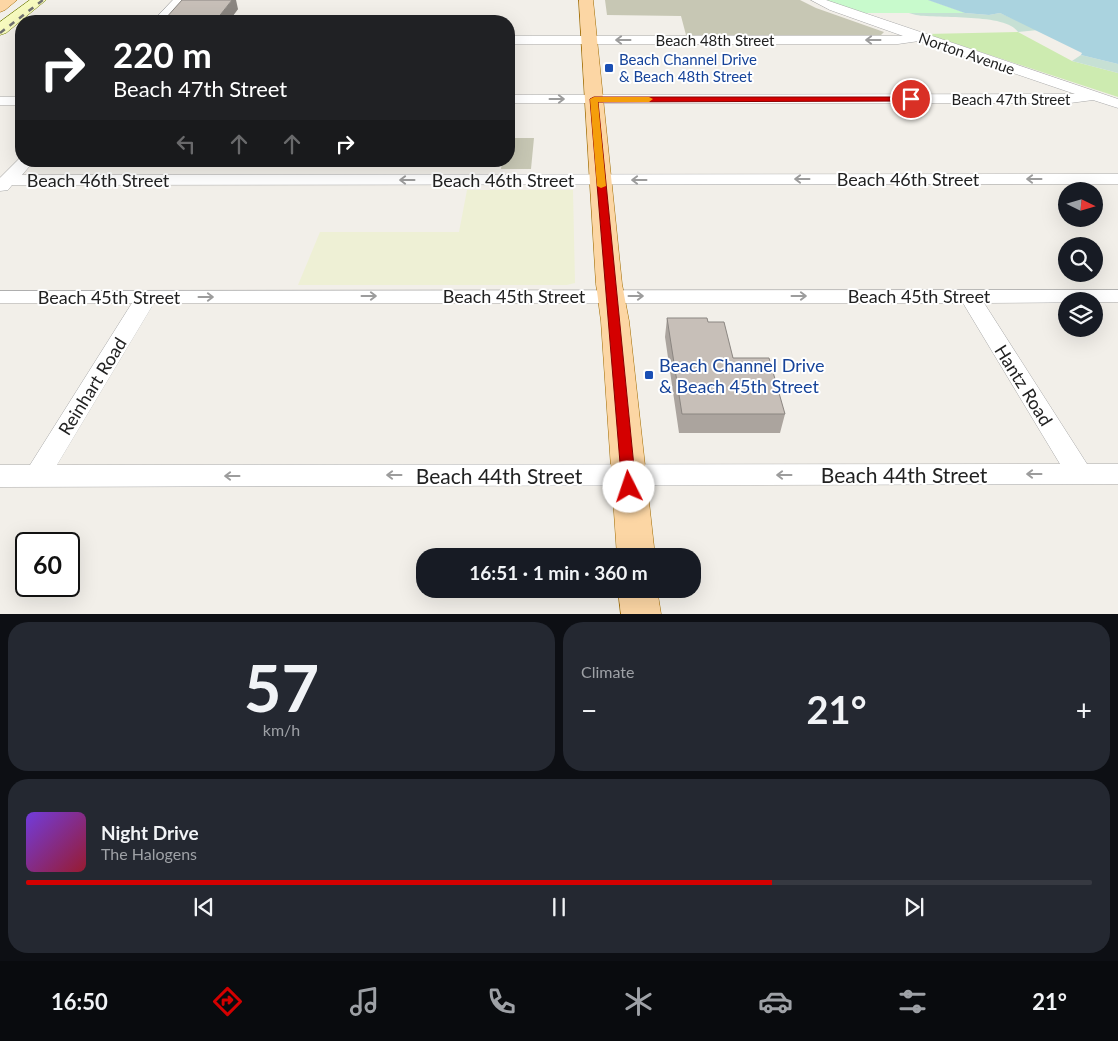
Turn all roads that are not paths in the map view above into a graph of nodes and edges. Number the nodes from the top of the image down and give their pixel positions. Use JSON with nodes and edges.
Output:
{"nodes":[{"id":1,"x":10,"y":0,"type":"edge"},
{"id":2,"x":39,"y":0,"type":"edge"},
{"id":3,"x":56,"y":0,"type":"edge"},
{"id":4,"x":179,"y":0,"type":"edge"},
{"id":5,"x":586,"y":0,"type":"edge"},
{"id":6,"x":817,"y":0,"type":"edge"},
{"id":7,"x":0,"y":7,"type":"edge"},
{"id":8,"x":20,"y":15,"type":"edge"},
{"id":9,"x":37,"y":15,"type":"edge"},
{"id":10,"x":165,"y":15,"type":"edge"},
{"id":11,"x":15,"y":18,"type":"edge"},
{"id":12,"x":0,"y":30,"type":"edge"},
{"id":13,"x":15,"y":33,"type":"edge"},
{"id":14,"x":921,"y":37,"type":"junction"},
{"id":15,"x":515,"y":40,"type":"edge"},
{"id":16,"x":589,"y":40,"type":"junction"},
{"id":17,"x":0,"y":44,"type":"edge"},
{"id":18,"x":1094,"y":96,"type":"junction"},
{"id":19,"x":594,"y":99,"type":"junction"},
{"id":20,"x":515,"y":100,"type":"edge"},
{"id":21,"x":0,"y":101,"type":"edge"},
{"id":22,"x":15,"y":101,"type":"edge"},
{"id":23,"x":1118,"y":104,"type":"edge"},
{"id":24,"x":20,"y":167,"type":"edge"},
{"id":25,"x":1118,"y":179,"type":"edge"},
{"id":26,"x":601,"y":180,"type":"junction"},
{"id":27,"x":4,"y":184,"type":"edge"},
{"id":28,"x":611,"y":296,"type":"junction"},
{"id":29,"x":969,"y":296,"type":"junction"},
{"id":30,"x":1118,"y":296,"type":"edge"},
{"id":31,"x":0,"y":297,"type":"edge"},
{"id":32,"x":147,"y":297,"type":"junction"},
{"id":33,"x":1080,"y":474,"type":"junction"},
{"id":34,"x":1118,"y":474,"type":"edge"},
{"id":35,"x":0,"y":476,"type":"edge"},
{"id":36,"x":38,"y":476,"type":"junction"},
{"id":37,"x":628,"y":476,"type":"junction"},
{"id":38,"x":635,"y":548,"type":"edge"},
{"id":39,"x":639,"y":598,"type":"edge"},
{"id":40,"x":640,"y":614,"type":"edge"}],
"edges":[{"from":1,"to":7,"type":"main road"},
{"from":2,"to":8,"type":"street"},
{"from":3,"to":9,"type":"street"},
{"from":4,"to":10,"type":"street"},
{"from":5,"to":16,"type":"main road"},
{"from":6,"to":14,"type":"street","name":"Norton Avenue"},
{"from":11,"to":12,"type":"street"},
{"from":13,"to":17,"type":"street"},
{"from":14,"to":16,"type":"street","name":"Beach 48th Street","one_way":true},
{"from":14,"to":18,"type":"street","name":"Norton Avenue"},
{"from":15,"to":16,"type":"street","name":"Beach 48th Street"},
{"from":16,"to":19,"type":"main road"},
{"from":18,"to":19,"type":"street","name":"Beach 47th Street"},
{"from":18,"to":23,"type":"street","name":"Norton Avenue"},
{"from":20,"to":19,"type":"street","name":"Beach 47th Street","one_way":true},
{"from":19,"to":26,"type":"main road"},
{"from":21,"to":22,"type":"street"},
{"from":24,"to":27,"type":"street"},
{"from":25,"to":26,"type":"street","name":"Beach 46th Street","one_way":true},
{"from":26,"to":27,"type":"street","name":"Beach 46th Street","one_way":true},
{"from":26,"to":28,"type":"main road"},
{"from":28,"to":29,"type":"street","name":"Beach 45th Street","one_way":true},
{"from":32,"to":28,"type":"street","name":"Beach 45th Street","one_way":true},
{"from":28,"to":37,"type":"main road"},
{"from":29,"to":30,"type":"street","name":"Beach 45th Street"},
{"from":29,"to":33,"type":"street","name":"Hantz Road"},
{"from":31,"to":32,"type":"street","name":"Beach 45th Street"},
{"from":32,"to":36,"type":"street","name":"Reinhart Road"},
{"from":33,"to":34,"type":"street","name":"Beach 44th Street"},
{"from":33,"to":37,"type":"street","name":"Beach 44th Street","one_way":true},
{"from":35,"to":36,"type":"street","name":"Beach 44th Street"},
{"from":37,"to":36,"type":"street","name":"Beach 44th Street","one_way":true},
{"from":37,"to":38,"type":"main road"},
{"from":39,"to":40,"type":"main road"}]}
